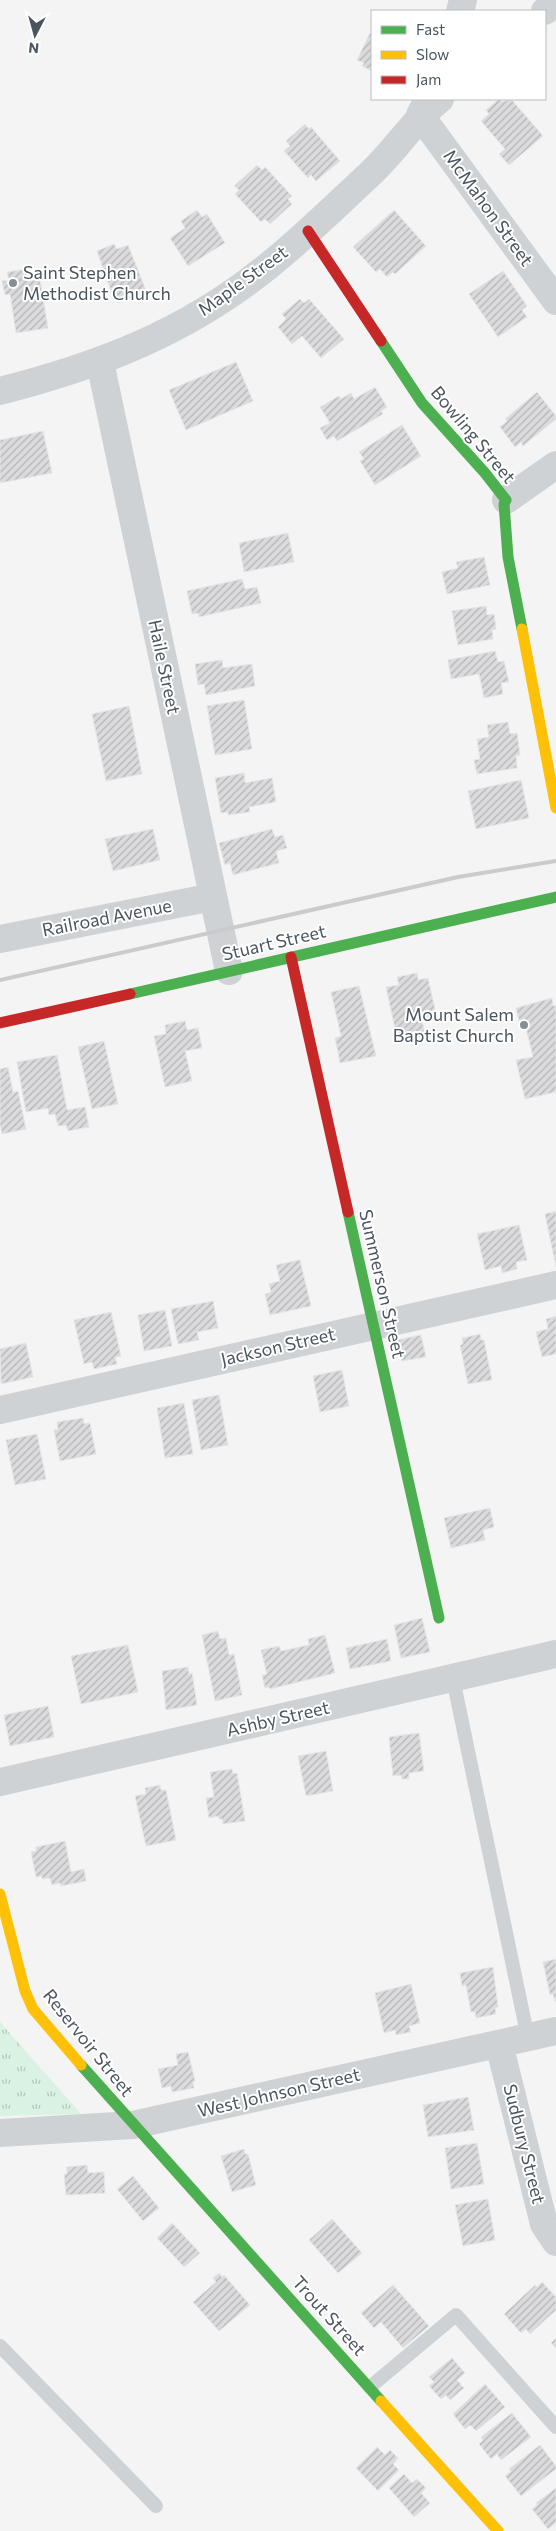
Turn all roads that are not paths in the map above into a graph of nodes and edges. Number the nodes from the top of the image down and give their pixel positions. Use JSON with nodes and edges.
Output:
{"nodes":[{"id":1,"x":556,"y":2,"type":"edge"},
{"id":2,"x":546,"y":10,"type":"edge"},
{"id":3,"x":429,"y":104,"type":"edge"},
{"id":4,"x":308,"y":231,"type":"junction"},
{"id":5,"x":556,"y":301,"type":"edge"},
{"id":6,"x":100,"y":362,"type":"junction"},
{"id":7,"x":0,"y":391,"type":"edge"},
{"id":8,"x":556,"y":465,"type":"edge"},
{"id":9,"x":505,"y":502,"type":"junction"},
{"id":10,"x":556,"y":808,"type":"edge"},
{"id":11,"x":213,"y":897,"type":"junction"},
{"id":12,"x":556,"y":897,"type":"edge"},
{"id":13,"x":0,"y":940,"type":"edge"},
{"id":14,"x":291,"y":957,"type":"junction"},
{"id":15,"x":230,"y":971,"type":"junction"},
{"id":16,"x":0,"y":1023,"type":"edge"},
{"id":17,"x":556,"y":1285,"type":"edge"},
{"id":18,"x":373,"y":1326,"type":"junction"},
{"id":19,"x":0,"y":1410,"type":"edge"},
{"id":20,"x":439,"y":1618,"type":"dead end"},
{"id":21,"x":556,"y":1654,"type":"edge"},
{"id":22,"x":453,"y":1679,"type":"junction"},
{"id":23,"x":0,"y":1782,"type":"edge"},
{"id":24,"x":0,"y":1894,"type":"edge"},
{"id":25,"x":556,"y":2031,"type":"edge"},
{"id":26,"x":528,"y":2038,"type":"junction"},
{"id":27,"x":499,"y":2044,"type":"junction"},
{"id":28,"x":133,"y":2125,"type":"junction"},
{"id":29,"x":0,"y":2134,"type":"edge"},
{"id":30,"x":556,"y":2242,"type":"edge"},
{"id":31,"x":0,"y":2346,"type":"edge"},
{"id":32,"x":370,"y":2387,"type":"junction"},
{"id":33,"x":556,"y":2427,"type":"edge"},
{"id":34,"x":156,"y":2506,"type":"dead end"},
{"id":35,"x":498,"y":2531,"type":"edge"}],
"edges":[{"from":1,"to":2,"type":"street"},
{"from":3,"to":4,"type":"street","name":"Maple Street"},
{"from":3,"to":5,"type":"street","name":"McMahon Street"},
{"from":4,"to":6,"type":"street","name":"Maple Street"},
{"from":4,"to":9,"type":"street","name":"Bowling Street"},
{"from":6,"to":7,"type":"street","name":"Maple Street"},
{"from":6,"to":11,"type":"street","name":"Haile Street"},
{"from":8,"to":9,"type":"street"},
{"from":9,"to":10,"type":"street","name":"Bowling Street"},
{"from":11,"to":13,"type":"street","name":"Railroad Avenue"},
{"from":11,"to":15,"type":"street","name":"Haile Street"},
{"from":12,"to":14,"type":"street","name":"Stuart Street"},
{"from":14,"to":15,"type":"street","name":"Stuart Street"},
{"from":14,"to":18,"type":"street","name":"Summerson Street"},
{"from":15,"to":16,"type":"street","name":"Stuart Street"},
{"from":17,"to":18,"type":"street","name":"Jackson Street"},
{"from":18,"to":19,"type":"street","name":"Jackson Street"},
{"from":18,"to":20,"type":"street","name":"Summerson Street"},
{"from":21,"to":22,"type":"street","name":"Ashby Street"},
{"from":22,"to":23,"type":"street","name":"Ashby Street"},
{"from":22,"to":26,"type":"lane"},
{"from":24,"to":28,"type":"street","name":"Reservoir Street"},
{"from":25,"to":26,"type":"street","name":"West Johnson Street"},
{"from":26,"to":27,"type":"street","name":"West Johnson Street"},
{"from":27,"to":28,"type":"street","name":"West Johnson Street"},
{"from":27,"to":30,"type":"street","name":"Sudbury Street"},
{"from":28,"to":29,"type":"street","name":"West Johnson Street"},
{"from":28,"to":32,"type":"street","name":"Trout Street"},
{"from":31,"to":34,"type":"lane"},
{"from":32,"to":33,"type":"lane"},
{"from":32,"to":35,"type":"street","name":"Trout Street"}]}
